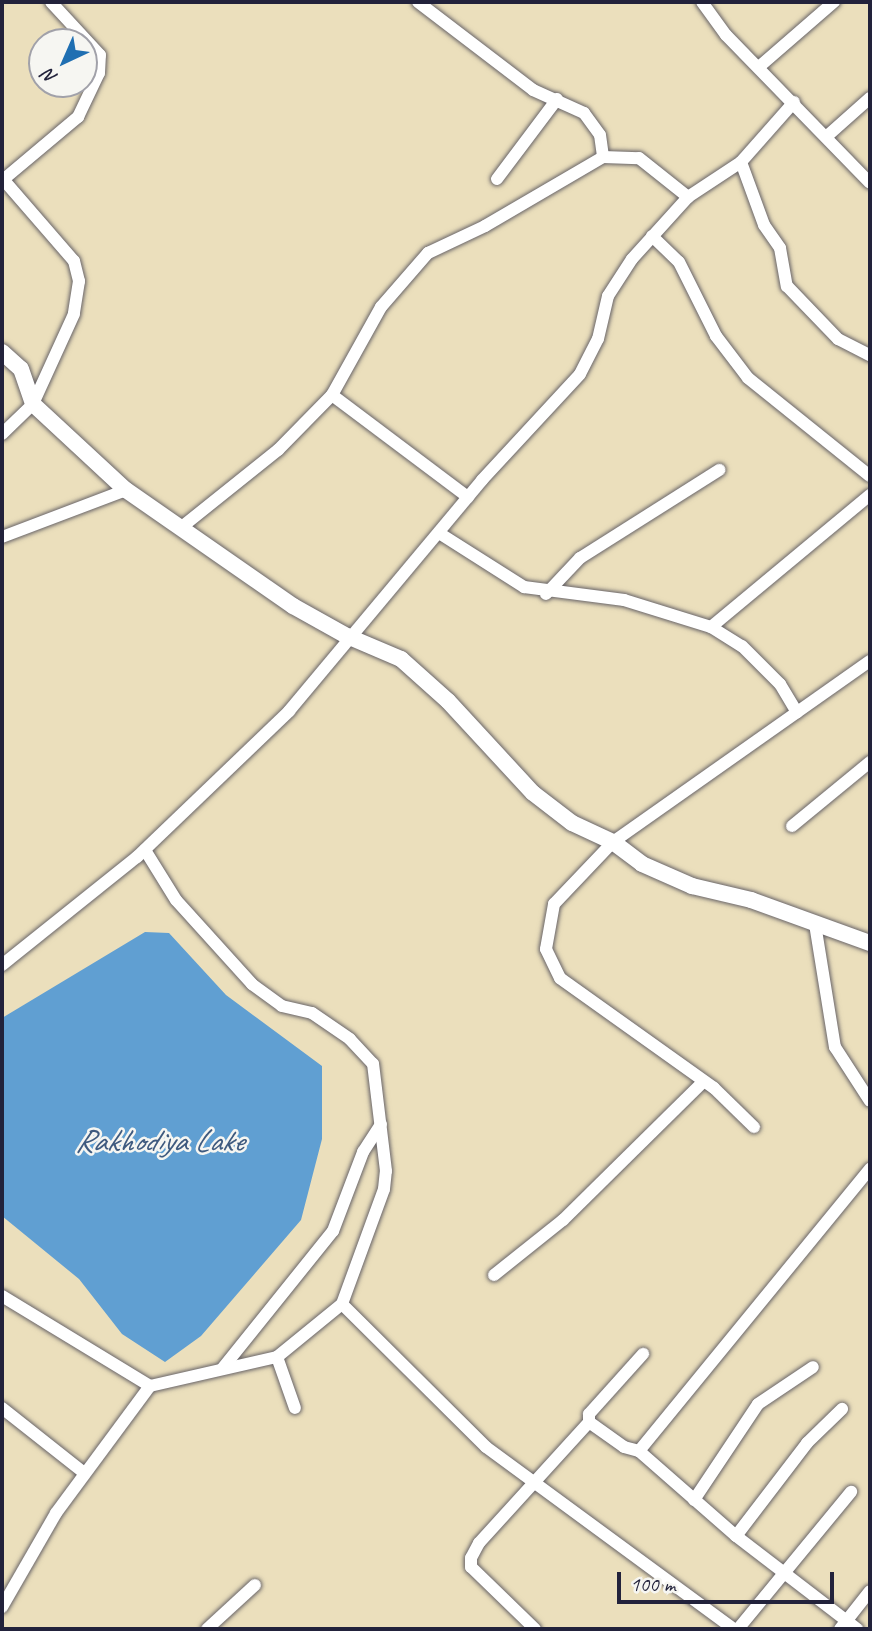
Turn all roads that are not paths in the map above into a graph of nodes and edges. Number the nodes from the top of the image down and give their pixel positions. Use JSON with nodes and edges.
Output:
{"nodes":[{"id":1,"x":51,"y":2,"type":"edge"},
{"id":2,"x":418,"y":2,"type":"edge"},
{"id":3,"x":702,"y":2,"type":"edge"},
{"id":4,"x":834,"y":2,"type":"edge"},
{"id":5,"x":760,"y":66,"type":"junction"},
{"id":6,"x":870,"y":97,"type":"edge"},
{"id":7,"x":557,"y":99,"type":"junction"},
{"id":8,"x":794,"y":102,"type":"junction"},
{"id":9,"x":826,"y":137,"type":"junction"},
{"id":10,"x":603,"y":157,"type":"junction"},
{"id":11,"x":741,"y":162,"type":"junction"},
{"id":12,"x":3,"y":178,"type":"edge"},
{"id":13,"x":498,"y":179,"type":"dead end"},
{"id":14,"x":870,"y":183,"type":"edge"},
{"id":15,"x":688,"y":197,"type":"junction"},
{"id":16,"x":652,"y":236,"type":"junction"},
{"id":17,"x":2,"y":352,"type":"edge"},
{"id":18,"x":870,"y":355,"type":"edge"},
{"id":19,"x":332,"y":395,"type":"junction"},
{"id":20,"x":33,"y":404,"type":"junction"},
{"id":21,"x":2,"y":434,"type":"edge"},
{"id":22,"x":719,"y":470,"type":"dead end"},
{"id":23,"x":870,"y":476,"type":"edge"},
{"id":24,"x":125,"y":490,"type":"junction"},
{"id":25,"x":870,"y":495,"type":"edge"},
{"id":26,"x":468,"y":497,"type":"junction"},
{"id":27,"x":183,"y":526,"type":"junction"},
{"id":28,"x":439,"y":533,"type":"junction"},
{"id":29,"x":2,"y":537,"type":"edge"},
{"id":30,"x":546,"y":594,"type":"junction"},
{"id":31,"x":711,"y":627,"type":"junction"},
{"id":32,"x":347,"y":636,"type":"junction"},
{"id":33,"x":870,"y":661,"type":"edge"},
{"id":34,"x":797,"y":712,"type":"junction"},
{"id":35,"x":870,"y":762,"type":"edge"},
{"id":36,"x":792,"y":826,"type":"dead end"},
{"id":37,"x":613,"y":842,"type":"junction"},
{"id":38,"x":145,"y":850,"type":"junction"},
{"id":39,"x":815,"y":924,"type":"junction"},
{"id":40,"x":870,"y":943,"type":"edge"},
{"id":41,"x":2,"y":965,"type":"edge"},
{"id":42,"x":703,"y":1082,"type":"junction"},
{"id":43,"x":870,"y":1101,"type":"edge"},
{"id":44,"x":381,"y":1124,"type":"junction"},
{"id":45,"x":754,"y":1127,"type":"dead end"},
{"id":46,"x":870,"y":1169,"type":"edge"},
{"id":47,"x":495,"y":1275,"type":"dead end"},
{"id":48,"x":2,"y":1296,"type":"edge"},
{"id":49,"x":342,"y":1304,"type":"junction"},
{"id":50,"x":643,"y":1354,"type":"dead end"},
{"id":51,"x":277,"y":1357,"type":"junction"},
{"id":52,"x":813,"y":1367,"type":"dead end"},
{"id":53,"x":222,"y":1369,"type":"junction"},
{"id":54,"x":150,"y":1386,"type":"junction"},
{"id":55,"x":2,"y":1408,"type":"edge"},
{"id":56,"x":295,"y":1408,"type":"dead end"},
{"id":57,"x":842,"y":1409,"type":"dead end"},
{"id":58,"x":589,"y":1422,"type":"junction"},
{"id":59,"x":639,"y":1451,"type":"junction"},
{"id":60,"x":83,"y":1472,"type":"junction"},
{"id":61,"x":532,"y":1483,"type":"junction"},
{"id":62,"x":851,"y":1492,"type":"dead end"},
{"id":63,"x":694,"y":1500,"type":"junction"},
{"id":64,"x":736,"y":1536,"type":"junction"},
{"id":65,"x":785,"y":1571,"type":"junction"},
{"id":66,"x":255,"y":1585,"type":"dead end"},
{"id":67,"x":870,"y":1591,"type":"edge"},
{"id":68,"x":2,"y":1607,"type":"edge"},
{"id":69,"x":849,"y":1626,"type":"edge"},
{"id":70,"x":207,"y":1629,"type":"edge"},
{"id":71,"x":535,"y":1629,"type":"edge"},
{"id":72,"x":736,"y":1629,"type":"edge"}],
"edges":[{"from":1,"to":12,"type":"street"},
{"from":2,"to":7,"type":"street"},
{"from":3,"to":5,"type":"street"},
{"from":4,"to":5,"type":"street"},
{"from":5,"to":8,"type":"street"},
{"from":6,"to":9,"type":"street"},
{"from":7,"to":10,"type":"street"},
{"from":7,"to":13,"type":"street"},
{"from":8,"to":9,"type":"street"},
{"from":8,"to":11,"type":"street"},
{"from":9,"to":14,"type":"street"},
{"from":10,"to":15,"type":"street"},
{"from":10,"to":19,"type":"street"},
{"from":11,"to":15,"type":"street"},
{"from":11,"to":18,"type":"street"},
{"from":12,"to":20,"type":"street"},
{"from":15,"to":16,"type":"street"},
{"from":16,"to":23,"type":"street"},
{"from":16,"to":26,"type":"street"},
{"from":17,"to":20,"type":"street"},
{"from":19,"to":26,"type":"street"},
{"from":19,"to":27,"type":"street"},
{"from":20,"to":21,"type":"street"},
{"from":20,"to":24,"type":"street"},
{"from":22,"to":30,"type":"street"},
{"from":24,"to":27,"type":"street"},
{"from":24,"to":29,"type":"street"},
{"from":25,"to":31,"type":"street"},
{"from":26,"to":28,"type":"street"},
{"from":27,"to":32,"type":"street"},
{"from":28,"to":30,"type":"street"},
{"from":28,"to":32,"type":"street"},
{"from":30,"to":31,"type":"street"},
{"from":31,"to":34,"type":"street"},
{"from":32,"to":37,"type":"street"},
{"from":32,"to":38,"type":"street"},
{"from":33,"to":34,"type":"street"},
{"from":34,"to":37,"type":"street"},
{"from":35,"to":36,"type":"street"},
{"from":37,"to":39,"type":"street"},
{"from":37,"to":42,"type":"street"},
{"from":38,"to":41,"type":"street"},
{"from":38,"to":44,"type":"street"},
{"from":39,"to":40,"type":"street"},
{"from":39,"to":43,"type":"street"},
{"from":42,"to":45,"type":"street"},
{"from":42,"to":47,"type":"street"},
{"from":44,"to":49,"type":"street"},
{"from":44,"to":53,"type":"street"},
{"from":46,"to":59,"type":"street"},
{"from":48,"to":54,"type":"street"},
{"from":49,"to":51,"type":"street"},
{"from":49,"to":61,"type":"street"},
{"from":50,"to":58,"type":"street"},
{"from":51,"to":53,"type":"street"},
{"from":51,"to":56,"type":"street"},
{"from":52,"to":63,"type":"street"},
{"from":53,"to":54,"type":"street"},
{"from":54,"to":60,"type":"street"},
{"from":55,"to":60,"type":"street"},
{"from":57,"to":64,"type":"street"},
{"from":58,"to":59,"type":"street"},
{"from":58,"to":61,"type":"street"},
{"from":59,"to":63,"type":"street"},
{"from":60,"to":68,"type":"street"},
{"from":61,"to":71,"type":"street"},
{"from":61,"to":72,"type":"street"},
{"from":62,"to":65,"type":"street"},
{"from":63,"to":64,"type":"street"},
{"from":64,"to":65,"type":"street"},
{"from":65,"to":69,"type":"street"},
{"from":65,"to":72,"type":"street"},
{"from":66,"to":70,"type":"street"},
{"from":67,"to":69,"type":"street"}]}
